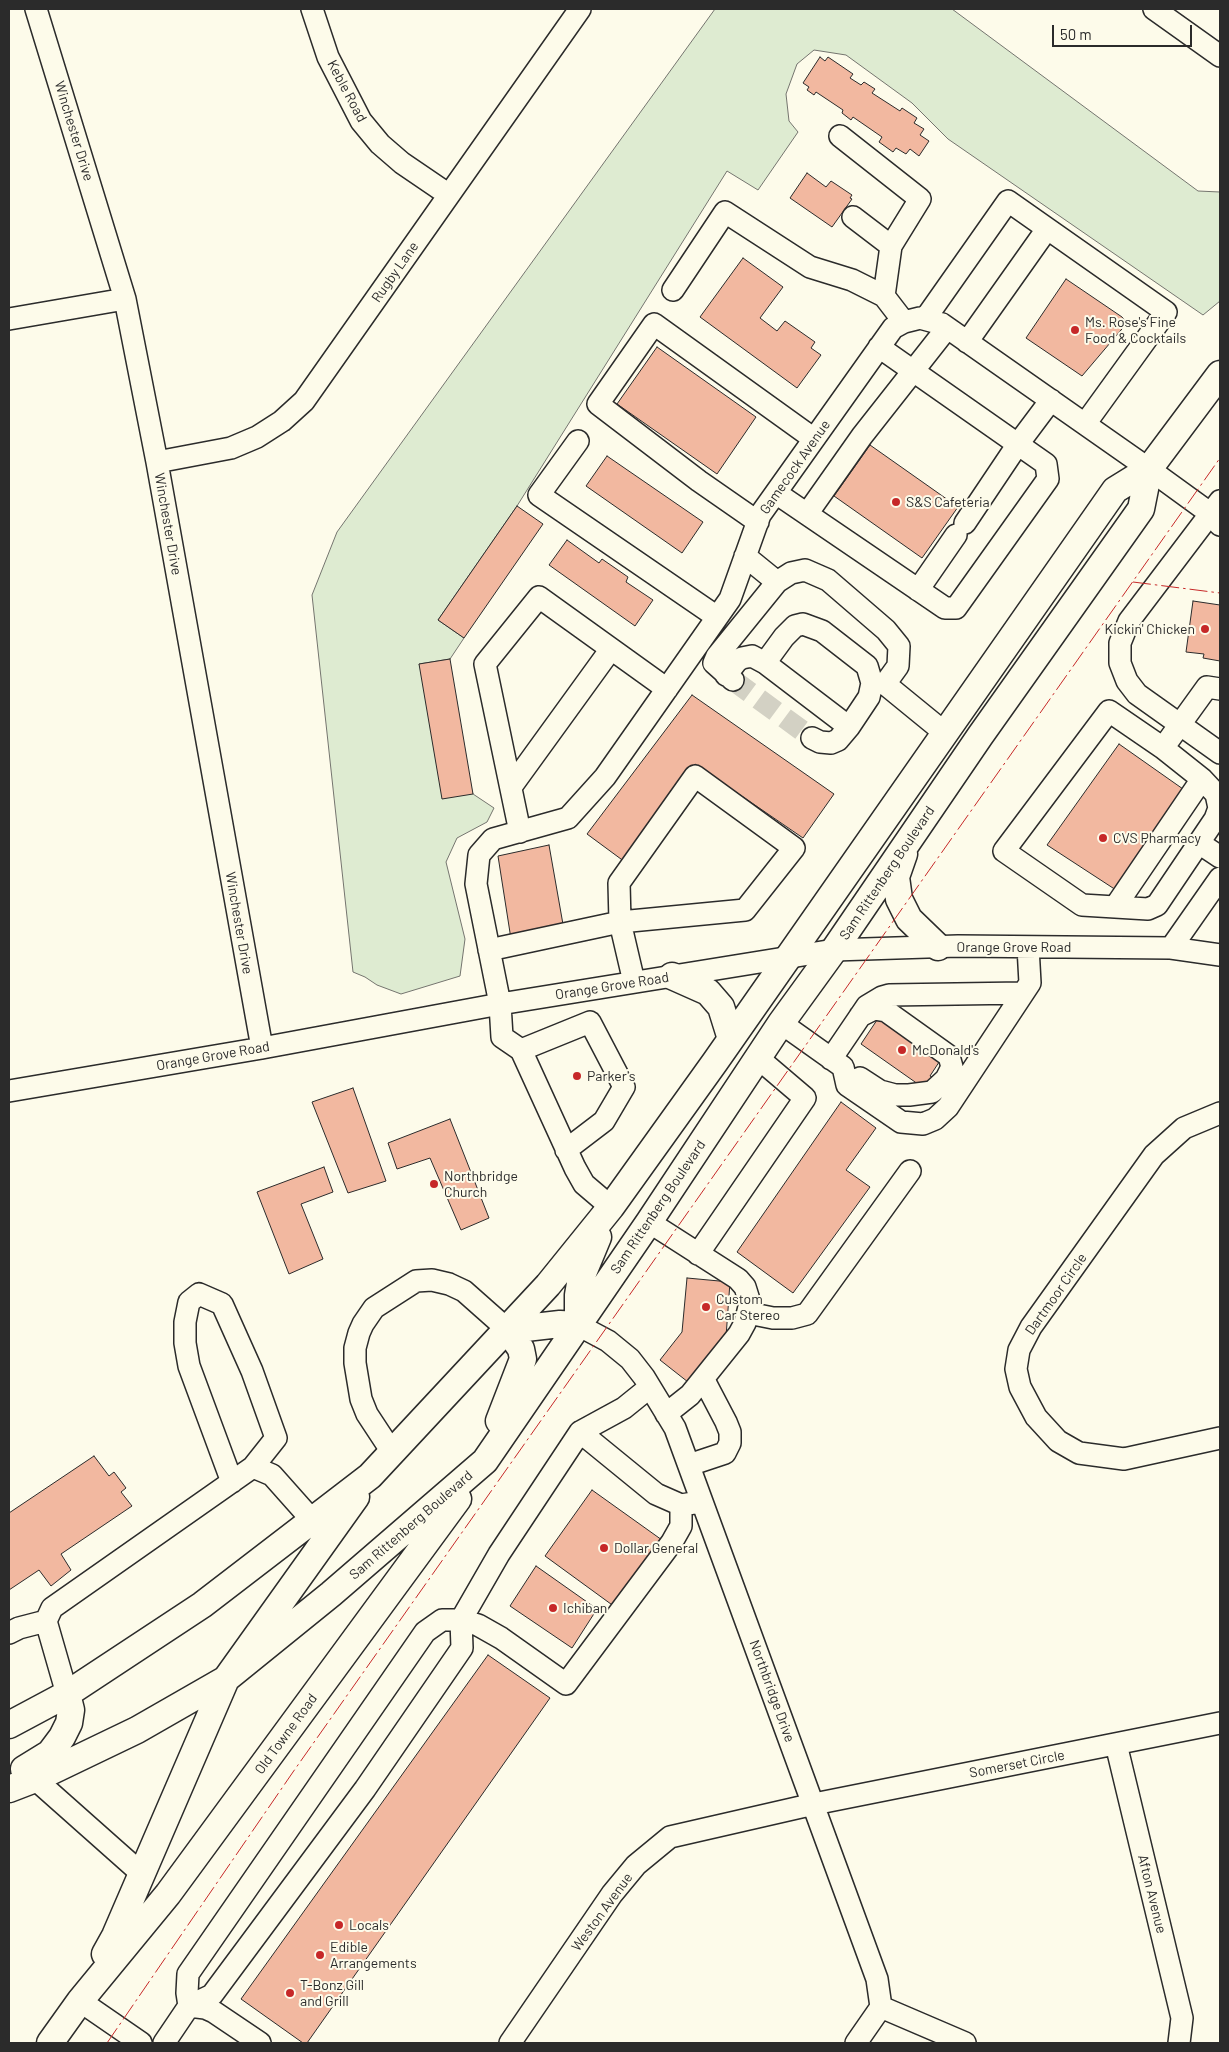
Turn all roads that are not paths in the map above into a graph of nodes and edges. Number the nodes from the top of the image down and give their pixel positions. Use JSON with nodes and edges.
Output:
{"nodes":[{"id":1,"x":36,"y":9,"type":"edge"},
{"id":2,"x":312,"y":9,"type":"edge"},
{"id":3,"x":580,"y":9,"type":"edge"},
{"id":4,"x":1154,"y":9,"type":"edge"},
{"id":5,"x":1220,"y":56,"type":"edge"},
{"id":6,"x":840,"y":136,"type":"dead end"},
{"id":7,"x":449,"y":195,"type":"junction"},
{"id":8,"x":853,"y":217,"type":"dead end"},
{"id":9,"x":1047,"y":229,"type":"junction"},
{"id":10,"x":891,"y":246,"type":"junction"},
{"id":11,"x":673,"y":290,"type":"dead end"},
{"id":12,"x":884,"y":296,"type":"junction"},
{"id":13,"x":125,"y":299,"type":"junction"},
{"id":14,"x":9,"y":319,"type":"edge"},
{"id":15,"x":914,"y":320,"type":"junction"},
{"id":16,"x":947,"y":328,"type":"junction"},
{"id":17,"x":967,"y":342,"type":"junction"},
{"id":18,"x":879,"y":347,"type":"junction"},
{"id":19,"x":914,"y":371,"type":"junction"},
{"id":20,"x":1220,"y":374,"type":"edge"},
{"id":21,"x":1050,"y":400,"type":"junction"},
{"id":22,"x":1085,"y":424,"type":"junction"},
{"id":23,"x":814,"y":438,"type":"junction"},
{"id":24,"x":578,"y":441,"type":"dead end"},
{"id":25,"x":1018,"y":444,"type":"junction"},
{"id":26,"x":156,"y":462,"type":"junction"},
{"id":27,"x":1149,"y":469,"type":"junction"},
{"id":28,"x":776,"y":493,"type":"junction"},
{"id":29,"x":1217,"y":513,"type":"edge"},
{"id":30,"x":807,"y":514,"type":"junction"},
{"id":31,"x":758,"y":522,"type":"junction"},
{"id":32,"x":745,"y":556,"type":"junction"},
{"id":33,"x":777,"y":582,"type":"junction"},
{"id":34,"x":918,"y":590,"type":"junction"},
{"id":35,"x":717,"y":617,"type":"junction"},
{"id":36,"x":611,"y":649,"type":"junction"},
{"id":37,"x":765,"y":664,"type":"junction"},
{"id":38,"x":879,"y":684,"type":"junction"},
{"id":39,"x":1220,"y":689,"type":"edge"},
{"id":40,"x":667,"y":690,"type":"junction"},
{"id":41,"x":1179,"y":724,"type":"junction"},
{"id":42,"x":849,"y":727,"type":"junction"},
{"id":43,"x":945,"y":733,"type":"junction"},
{"id":44,"x":812,"y":738,"type":"tunnel mouth"},
{"id":45,"x":1163,"y":748,"type":"junction"},
{"id":46,"x":1220,"y":753,"type":"edge"},
{"id":47,"x":1202,"y":779,"type":"junction"},
{"id":48,"x":511,"y":787,"type":"junction"},
{"id":49,"x":520,"y":832,"type":"junction"},
{"id":50,"x":908,"y":842,"type":"junction"},
{"id":51,"x":1199,"y":844,"type":"junction"},
{"id":52,"x":1220,"y":856,"type":"edge"},
{"id":53,"x":1220,"y":878,"type":"edge"},
{"id":54,"x":1114,"y":907,"type":"junction"},
{"id":55,"x":620,"y":922,"type":"junction"},
{"id":56,"x":938,"y":947,"type":"junction"},
{"id":57,"x":1028,"y":947,"type":"junction"},
{"id":58,"x":1171,"y":948,"type":"junction"},
{"id":59,"x":489,"y":950,"type":"junction"},
{"id":60,"x":834,"y":950,"type":"junction"},
{"id":61,"x":1220,"y":955,"type":"edge"},
{"id":62,"x":787,"y":957,"type":"junction"},
{"id":63,"x":672,"y":976,"type":"junction"},
{"id":64,"x":634,"y":982,"type":"junction"},
{"id":65,"x":1023,"y":993,"type":"junction"},
{"id":66,"x":500,"y":1004,"type":"junction"},
{"id":67,"x":860,"y":1016,"type":"junction"},
{"id":68,"x":781,"y":1023,"type":"junction"},
{"id":69,"x":731,"y":1039,"type":"junction"},
{"id":70,"x":262,"y":1048,"type":"junction"},
{"id":71,"x":521,"y":1050,"type":"junction"},
{"id":72,"x":758,"y":1058,"type":"junction"},
{"id":73,"x":840,"y":1068,"type":"junction"},
{"id":74,"x":9,"y":1091,"type":"edge"},
{"id":75,"x":1220,"y":1112,"type":"edge"},
{"id":76,"x":566,"y":1150,"type":"junction"},
{"id":77,"x":910,"y":1171,"type":"dead end"},
{"id":78,"x":611,"y":1207,"type":"junction"},
{"id":79,"x":648,"y":1222,"type":"junction"},
{"id":80,"x":698,"y":1254,"type":"junction"},
{"id":81,"x":748,"y":1313,"type":"junction"},
{"id":82,"x":578,"y":1325,"type":"junction"},
{"id":83,"x":508,"y":1330,"type":"junction"},
{"id":84,"x":704,"y":1380,"type":"junction"},
{"id":85,"x":650,"y":1387,"type":"junction"},
{"id":86,"x":666,"y":1414,"type":"junction"},
{"id":87,"x":580,"y":1432,"type":"junction"},
{"id":88,"x":1220,"y":1438,"type":"edge"},
{"id":89,"x":392,"y":1452,"type":"junction"},
{"id":90,"x":484,"y":1461,"type":"junction"},
{"id":91,"x":688,"y":1466,"type":"junction"},
{"id":92,"x":254,"y":1467,"type":"junction"},
{"id":93,"x":370,"y":1476,"type":"junction"},
{"id":94,"x":232,"y":1482,"type":"junction"},
{"id":95,"x":702,"y":1501,"type":"junction"},
{"id":96,"x":681,"y":1505,"type":"junction"},
{"id":97,"x":312,"y":1520,"type":"junction"},
{"id":98,"x":461,"y":1620,"type":"junction"},
{"id":99,"x":46,"y":1621,"type":"junction"},
{"id":100,"x":9,"y":1633,"type":"edge"},
{"id":101,"x":226,"y":1679,"type":"junction"},
{"id":102,"x":67,"y":1694,"type":"junction"},
{"id":103,"x":1220,"y":1723,"type":"edge"},
{"id":104,"x":9,"y":1725,"type":"edge"},
{"id":105,"x":1116,"y":1744,"type":"junction"},
{"id":106,"x":9,"y":1778,"type":"edge"},
{"id":107,"x":35,"y":1779,"type":"junction"},
{"id":108,"x":9,"y":1789,"type":"edge"},
{"id":109,"x":814,"y":1804,"type":"junction"},
{"id":110,"x":142,"y":1874,"type":"junction"},
{"id":111,"x":80,"y":2001,"type":"junction"},
{"id":112,"x":189,"y":2006,"type":"junction"},
{"id":113,"x":881,"y":2006,"type":"junction"},
{"id":114,"x":129,"y":2040,"type":"edge"},
{"id":115,"x":50,"y":2043,"type":"edge"},
{"id":116,"x":164,"y":2043,"type":"edge"},
{"id":117,"x":260,"y":2043,"type":"edge"},
{"id":118,"x":510,"y":2043,"type":"edge"},
{"id":119,"x":856,"y":2043,"type":"edge"},
{"id":120,"x":965,"y":2043,"type":"edge"},
{"id":121,"x":1179,"y":2043,"type":"edge"}],
"edges":[{"from":1,"to":13,"type":"street","name":"Winchester Drive"},
{"from":2,"to":7,"type":"street","name":"Keble Road"},
{"from":3,"to":7,"type":"street","name":"Rugby Lane"},
{"from":4,"to":5,"type":"street"},
{"from":6,"to":10,"type":"street"},
{"from":7,"to":26,"type":"street","name":"Rugby Lane"},
{"from":8,"to":10,"type":"street"},
{"from":9,"to":15,"type":"street","name":"Gamecock Avenue"},
{"from":9,"to":17,"type":"street"},
{"from":9,"to":22,"type":"street"},
{"from":10,"to":12,"type":"street"},
{"from":11,"to":12,"type":"street"},
{"from":12,"to":15,"type":"street"},
{"from":13,"to":14,"type":"street"},
{"from":13,"to":26,"type":"street","name":"Winchester Drive"},
{"from":15,"to":16,"type":"street"},
{"from":15,"to":18,"type":"street","name":"Gamecock Avenue"},
{"from":16,"to":17,"type":"street"},
{"from":16,"to":19,"type":"street"},
{"from":17,"to":21,"type":"street"},
{"from":18,"to":19,"type":"street"},
{"from":18,"to":23,"type":"street","name":"Gamecock Avenue"},
{"from":19,"to":25,"type":"street"},
{"from":19,"to":30,"type":"street"},
{"from":20,"to":27,"type":"main road","name":"Sam Rittenberg Boulevard"},
{"from":21,"to":22,"type":"street"},
{"from":21,"to":25,"type":"street"},
{"from":22,"to":27,"type":"street"},
{"from":23,"to":28,"type":"street","name":"Gamecock Avenue"},
{"from":23,"to":31,"type":"street"},
{"from":24,"to":35,"type":"street"},
{"from":25,"to":34,"type":"street"},
{"from":25,"to":34,"type":"street"},
{"from":26,"to":70,"type":"street","name":"Winchester Drive"},
{"from":27,"to":29,"type":"street"},
{"from":27,"to":43,"type":"main road","name":"Sam Rittenberg Boulevard"},
{"from":27,"to":50,"type":"main road","name":"Sam Rittenberg Boulevard"},
{"from":28,"to":30,"type":"street"},
{"from":28,"to":31,"type":"street","name":"Gamecock Avenue"},
{"from":29,"to":41,"type":"street"},
{"from":30,"to":34,"type":"street"},
{"from":31,"to":32,"type":"street","name":"Gamecock Avenue"},
{"from":32,"to":33,"type":"street"},
{"from":32,"to":35,"type":"street","name":"Gamecock Avenue"},
{"from":33,"to":37,"type":"street"},
{"from":33,"to":38,"type":"street"},
{"from":35,"to":40,"type":"street","name":"Gamecock Avenue"},
{"from":36,"to":40,"type":"street"},
{"from":36,"to":48,"type":"street"},
{"from":36,"to":48,"type":"street"},
{"from":37,"to":38,"type":"street"},
{"from":37,"to":42,"type":"street"},
{"from":38,"to":42,"type":"street"},
{"from":38,"to":43,"type":"street"},
{"from":39,"to":41,"type":"street"},
{"from":40,"to":49,"type":"street","name":"Gamecock Avenue"},
{"from":41,"to":45,"type":"street"},
{"from":41,"to":46,"type":"street"},
{"from":42,"to":44,"type":"street"},
{"from":43,"to":62,"type":"main road","name":"Sam Rittenberg Boulevard"},
{"from":45,"to":47,"type":"street"},
{"from":45,"to":54,"type":"street"},
{"from":47,"to":51,"type":"street"},
{"from":47,"to":54,"type":"street"},
{"from":48,"to":49,"type":"street"},
{"from":49,"to":59,"type":"street","name":"Gamecock Avenue"},
{"from":50,"to":56,"type":"main road"},
{"from":50,"to":60,"type":"main road","name":"Sam Rittenberg Boulevard"},
{"from":51,"to":52,"type":"street"},
{"from":51,"to":54,"type":"street"},
{"from":53,"to":58,"type":"street"},
{"from":55,"to":55,"type":"street"},
{"from":55,"to":59,"type":"street"},
{"from":55,"to":64,"type":"street"},
{"from":56,"to":57,"type":"street","name":"Orange Grove Road"},
{"from":56,"to":60,"type":"street","name":"Orange Grove Road"},
{"from":57,"to":58,"type":"street","name":"Orange Grove Road"},
{"from":57,"to":65,"type":"street"},
{"from":58,"to":61,"type":"street","name":"Orange Grove Road"},
{"from":59,"to":66,"type":"street","name":"Gamecock Avenue"},
{"from":60,"to":62,"type":"street","name":"Orange Grove Road"},
{"from":60,"to":68,"type":"main road","name":"Sam Rittenberg Boulevard"},
{"from":62,"to":63,"type":"street","name":"Orange Grove Road"},
{"from":62,"to":69,"type":"main road","name":"Sam Rittenberg Boulevard"},
{"from":63,"to":64,"type":"street","name":"Orange Grove Road"},
{"from":63,"to":69,"type":"main road"},
{"from":64,"to":66,"type":"street","name":"Orange Grove Road"},
{"from":65,"to":67,"type":"street"},
{"from":65,"to":73,"type":"street"},
{"from":66,"to":70,"type":"street","name":"Orange Grove Road"},
{"from":66,"to":71,"type":"street","name":"Gamecock Avenue"},
{"from":67,"to":73,"type":"street"},
{"from":67,"to":73,"type":"street"},
{"from":68,"to":72,"type":"main road","name":"Sam Rittenberg Boulevard"},
{"from":68,"to":73,"type":"street"},
{"from":69,"to":78,"type":"main road","name":"Sam Rittenberg Boulevard"},
{"from":70,"to":74,"type":"street","name":"Orange Grove Road"},
{"from":71,"to":76,"type":"street"},
{"from":71,"to":76,"type":"street"},
{"from":72,"to":79,"type":"main road","name":"Sam Rittenberg Boulevard"},
{"from":72,"to":80,"type":"street"},
{"from":75,"to":88,"type":"street","name":"Dartmoor Circle"},
{"from":76,"to":78,"type":"street"},
{"from":77,"to":81,"type":"street"},
{"from":78,"to":82,"type":"main road"},
{"from":78,"to":83,"type":"main road","name":"Sam Rittenberg Boulevard"},
{"from":79,"to":80,"type":"street"},
{"from":79,"to":82,"type":"main road","name":"Sam Rittenberg Boulevard"},
{"from":80,"to":81,"type":"street"},
{"from":81,"to":84,"type":"street"},
{"from":82,"to":83,"type":"main road"},
{"from":82,"to":85,"type":"street","name":"Northbridge Drive"},
{"from":82,"to":90,"type":"main road","name":"Sam Rittenberg Boulevard"},
{"from":83,"to":89,"type":"main road","name":"Sam Rittenberg Boulevard"},
{"from":83,"to":89,"type":"street"},
{"from":83,"to":90,"type":"main road"},
{"from":84,"to":86,"type":"street"},
{"from":84,"to":91,"type":"street"},
{"from":85,"to":86,"type":"street","name":"Northbridge Drive"},
{"from":85,"to":87,"type":"street"},
{"from":86,"to":91,"type":"street","name":"Northbridge Drive"},
{"from":87,"to":96,"type":"street"},
{"from":87,"to":98,"type":"street"},
{"from":89,"to":93,"type":"main road","name":"Sam Rittenberg Boulevard"},
{"from":90,"to":101,"type":"main road","name":"Sam Rittenberg Boulevard"},
{"from":90,"to":111,"type":"main road","name":"Old Towne Road"},
{"from":91,"to":95,"type":"street","name":"Northbridge Drive"},
{"from":92,"to":94,"type":"street"},
{"from":92,"to":94,"type":"street"},
{"from":92,"to":97,"type":"street"},
{"from":93,"to":97,"type":"main road","name":"Sam Rittenberg Boulevard"},
{"from":93,"to":101,"type":"main road","name":"Old Towne Road"},
{"from":94,"to":99,"type":"street"},
{"from":95,"to":96,"type":"street"},
{"from":95,"to":109,"type":"street","name":"Northbridge Drive"},
{"from":96,"to":98,"type":"street"},
{"from":97,"to":102,"type":"main road","name":"Sam Rittenberg Boulevard"},
{"from":98,"to":112,"type":"street"},
{"from":98,"to":112,"type":"street"},
{"from":99,"to":100,"type":"street"},
{"from":99,"to":102,"type":"street"},
{"from":101,"to":107,"type":"main road","name":"Sam Rittenberg Boulevard"},
{"from":101,"to":110,"type":"main road","name":"Old Towne Road"},
{"from":102,"to":104,"type":"main road","name":"Sam Rittenberg Boulevard"},
{"from":102,"to":106,"type":"main road"},
{"from":103,"to":105,"type":"street","name":"Somerset Circle"},
{"from":105,"to":109,"type":"street","name":"Somerset Circle"},
{"from":105,"to":121,"type":"street","name":"Afton Avenue"},
{"from":107,"to":108,"type":"main road","name":"Sam Rittenberg Boulevard"},
{"from":107,"to":110,"type":"street"},
{"from":109,"to":113,"type":"street","name":"Northbridge Drive"},
{"from":109,"to":118,"type":"street","name":"Weston Avenue"},
{"from":110,"to":111,"type":"main road","name":"Old Towne Road"},
{"from":111,"to":114,"type":"street"},
{"from":111,"to":115,"type":"main road","name":"Old Towne Road"},
{"from":112,"to":116,"type":"street"},
{"from":112,"to":117,"type":"street"},
{"from":113,"to":119,"type":"street"},
{"from":113,"to":120,"type":"street"}]}
